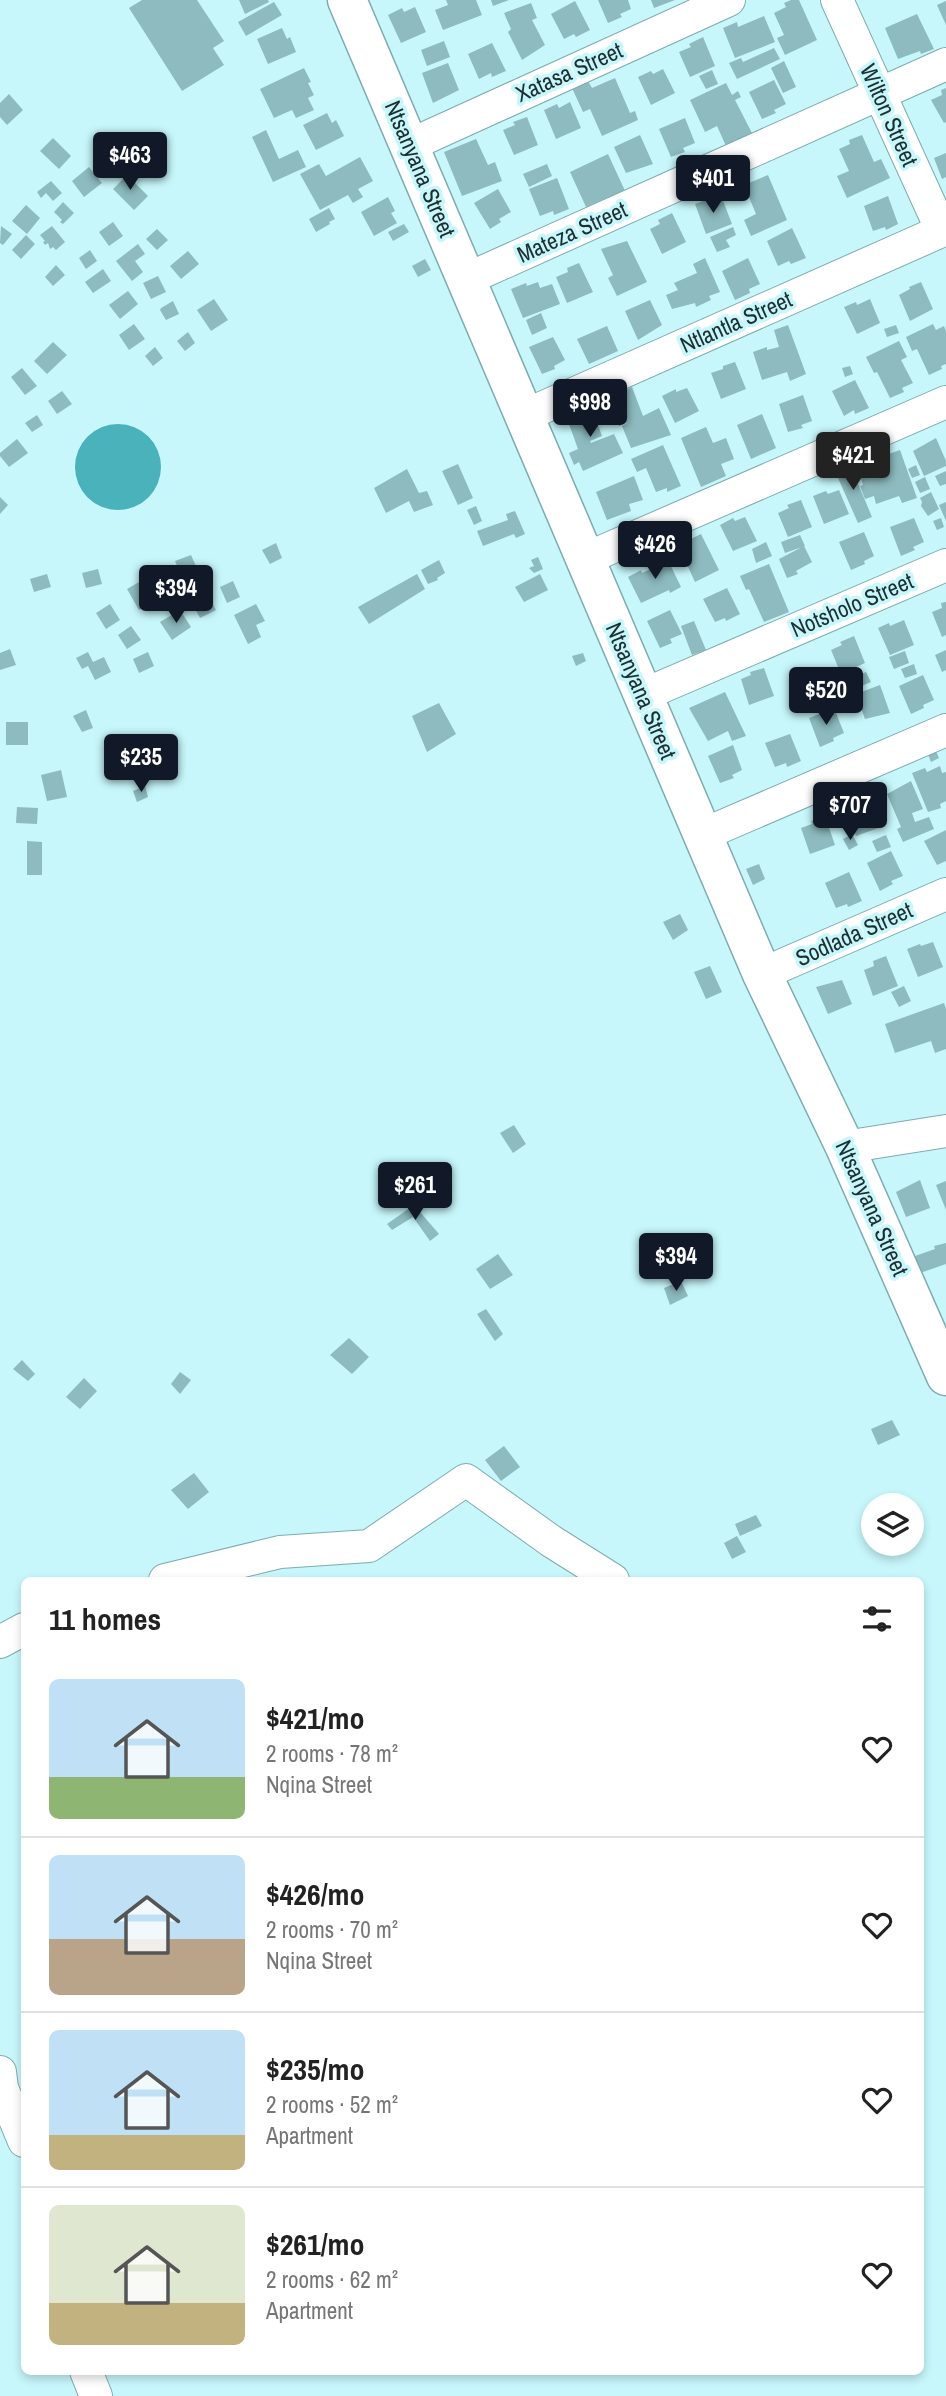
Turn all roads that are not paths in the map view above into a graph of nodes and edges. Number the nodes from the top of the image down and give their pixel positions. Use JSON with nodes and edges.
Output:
{"nodes":[{"id":1,"x":729,"y":0,"type":"edge"},
{"id":2,"x":837,"y":0,"type":"edge"},
{"id":3,"x":349,"y":1,"type":"edge"},
{"id":4,"x":946,"y":64,"type":"edge"},
{"id":5,"x":879,"y":94,"type":"junction"},
{"id":6,"x":410,"y":145,"type":"junction"},
{"id":7,"x":944,"y":230,"type":"edge"},
{"id":8,"x":467,"y":279,"type":"junction"},
{"id":9,"x":946,"y":402,"type":"edge"},
{"id":10,"x":526,"y":415,"type":"junction"},
{"id":11,"x":584,"y":559,"type":"junction"},
{"id":12,"x":946,"y":565,"type":"edge"},
{"id":13,"x":643,"y":695,"type":"junction"},
{"id":14,"x":946,"y":730,"type":"edge"},
{"id":15,"x":702,"y":835,"type":"junction"},
{"id":16,"x":946,"y":894,"type":"edge"},
{"id":17,"x":762,"y":974,"type":"junction"},
{"id":18,"x":946,"y":1131,"type":"edge"},
{"id":19,"x":845,"y":1147,"type":"junction"},
{"id":20,"x":943,"y":1360,"type":"edge"},
{"id":21,"x":177,"y":1577,"type":"edge"},
{"id":22,"x":608,"y":1577,"type":"edge"},
{"id":23,"x":21,"y":1631,"type":"edge"},
{"id":24,"x":0,"y":1642,"type":"edge"},
{"id":25,"x":0,"y":2072,"type":"edge"},
{"id":26,"x":21,"y":2134,"type":"edge"},
{"id":27,"x":88,"y":2375,"type":"edge"},
{"id":28,"x":96,"y":2396,"type":"edge"}],
"edges":[{"from":1,"to":6,"type":"street","name":"Xatasa Street"},
{"from":2,"to":5,"type":"street","name":"Wilton Street"},
{"from":3,"to":6,"type":"street","name":"Ntsanyana Street"},
{"from":4,"to":5,"type":"street","name":"Mateza Street"},
{"from":5,"to":7,"type":"street","name":"Wilton Street"},
{"from":5,"to":8,"type":"street","name":"Mateza Street"},
{"from":6,"to":8,"type":"street","name":"Ntsanyana Street"},
{"from":7,"to":10,"type":"street","name":"Ntlantla Street"},
{"from":8,"to":10,"type":"street","name":"Ntsanyana Street"},
{"from":9,"to":11,"type":"street"},
{"from":10,"to":11,"type":"street","name":"Ntsanyana Street"},
{"from":11,"to":13,"type":"street","name":"Ntsanyana Street"},
{"from":12,"to":13,"type":"street","name":"Notsholo Street"},
{"from":13,"to":15,"type":"street","name":"Ntsanyana Street"},
{"from":14,"to":15,"type":"street"},
{"from":15,"to":17,"type":"street","name":"Ntsanyana Street"},
{"from":16,"to":17,"type":"street","name":"Sodlada Street"},
{"from":17,"to":19,"type":"street","name":"Ntsanyana Street"},
{"from":18,"to":19,"type":"street"},
{"from":19,"to":20,"type":"street","name":"Ntsanyana Street"},
{"from":21,"to":22,"type":"street"},
{"from":23,"to":24,"type":"street"},
{"from":25,"to":26,"type":"street"},
{"from":27,"to":28,"type":"street"}]}
